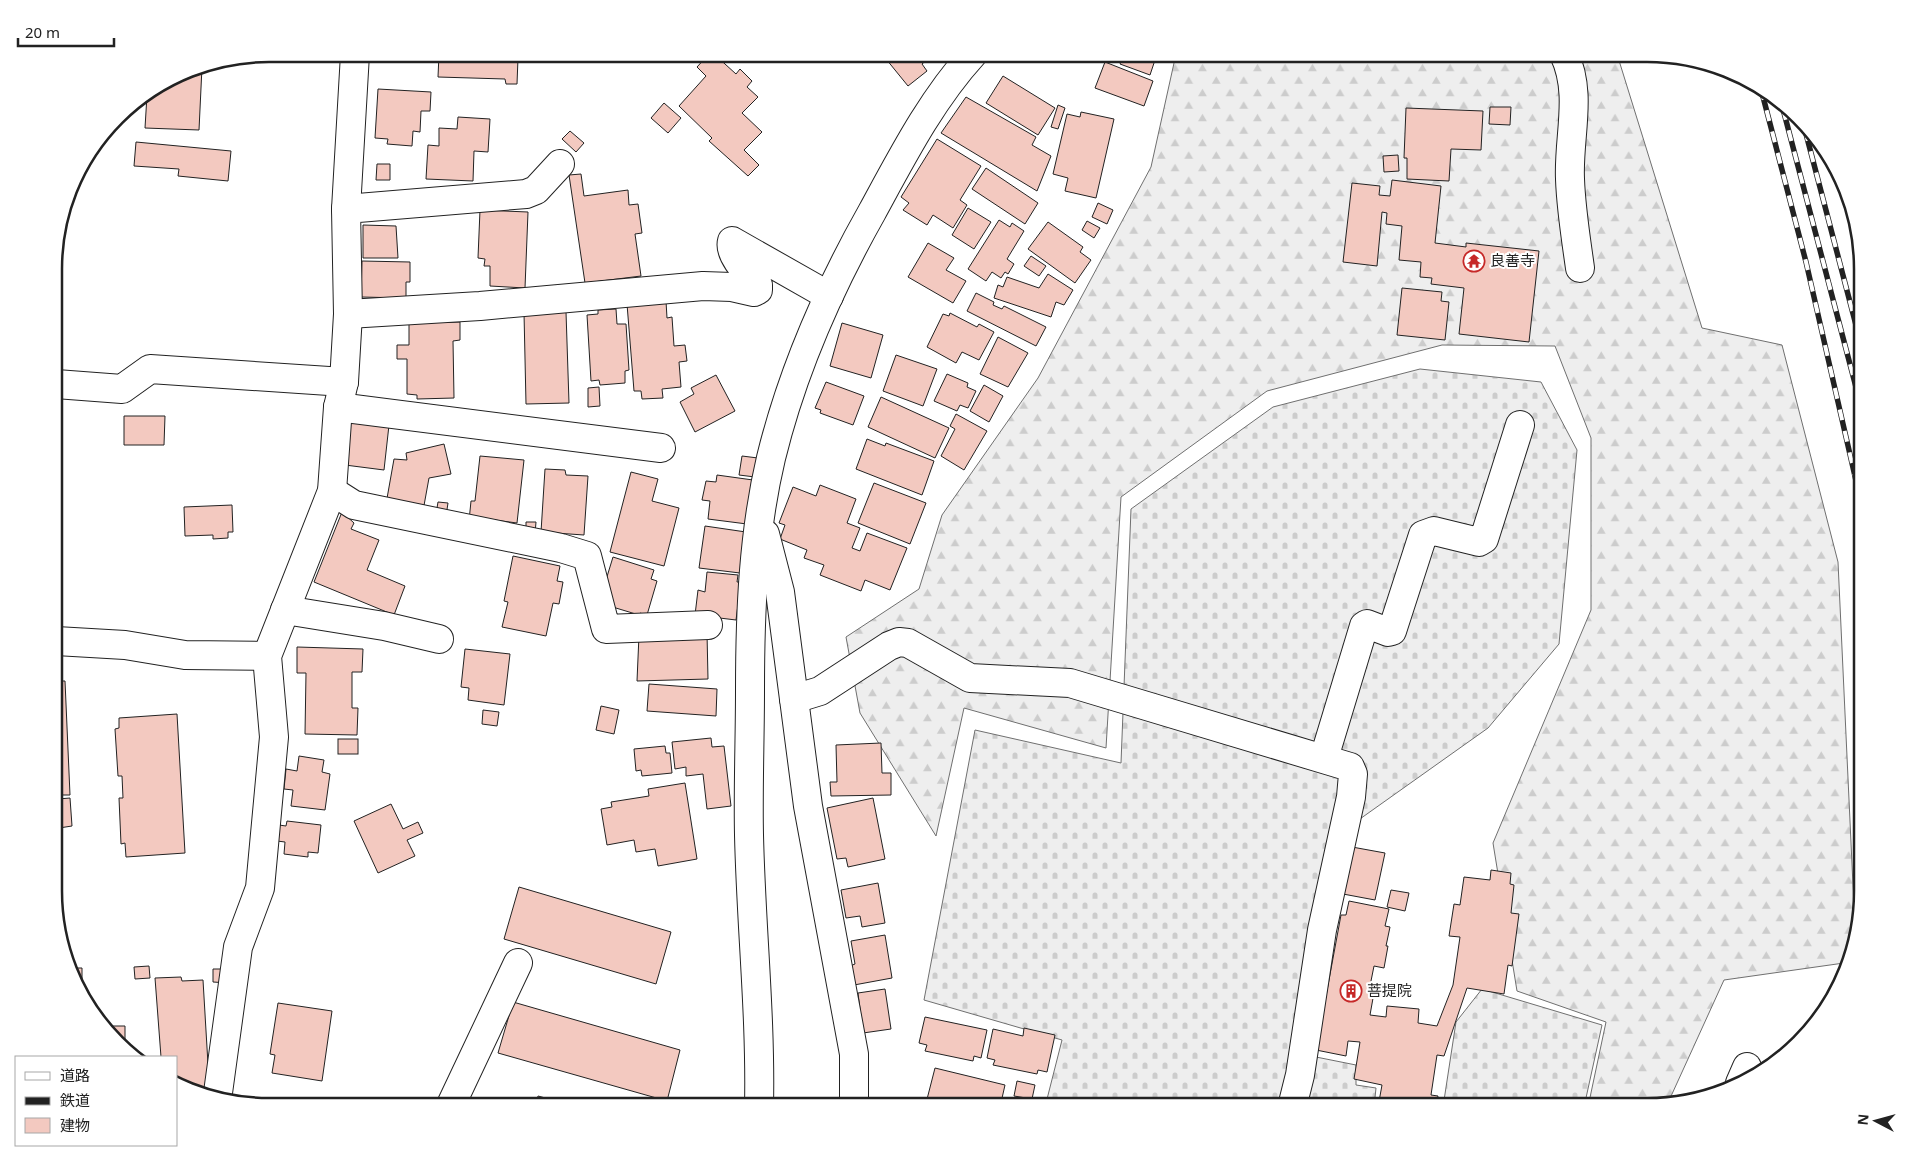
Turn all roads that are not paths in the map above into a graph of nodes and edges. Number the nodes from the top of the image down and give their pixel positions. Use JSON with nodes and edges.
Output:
{"nodes":[{"id":1,"x":355,"y":62,"type":"edge"},
{"id":2,"x":966,"y":62,"type":"edge"},
{"id":3,"x":1568,"y":62,"type":"edge"},
{"id":4,"x":560,"y":164,"type":"dead end"},
{"id":5,"x":346,"y":209,"type":"junction"},
{"id":6,"x":1580,"y":268,"type":"dead end"},
{"id":7,"x":829,"y":296,"type":"junction"},
{"id":8,"x":348,"y":314,"type":"junction"},
{"id":9,"x":62,"y":384,"type":"edge"},
{"id":10,"x":341,"y":394,"type":"junction"},
{"id":11,"x":1520,"y":425,"type":"dead end"},
{"id":12,"x":661,"y":448,"type":"dead end"},
{"id":13,"x":332,"y":491,"type":"junction"},
{"id":14,"x":761,"y":519,"type":"junction"},
{"id":15,"x":284,"y":610,"type":"junction"},
{"id":16,"x":708,"y":625,"type":"dead end"},
{"id":17,"x":439,"y":640,"type":"dead end"},
{"id":18,"x":62,"y":641,"type":"edge"},
{"id":19,"x":267,"y":656,"type":"junction"},
{"id":20,"x":794,"y":699,"type":"junction"},
{"id":21,"x":1324,"y":758,"type":"junction"},
{"id":22,"x":518,"y":963,"type":"dead end"},
{"id":23,"x":218,"y":1092,"type":"edge"},
{"id":24,"x":454,"y":1098,"type":"edge"},
{"id":25,"x":759,"y":1098,"type":"edge"},
{"id":26,"x":854,"y":1098,"type":"edge"},
{"id":27,"x":1294,"y":1098,"type":"edge"}],
"edges":[{"from":1,"to":5,"type":"street"},
{"from":2,"to":7,"type":"street"},
{"from":3,"to":6,"type":"street"},
{"from":4,"to":5,"type":"street"},
{"from":5,"to":8,"type":"street"},
{"from":7,"to":8,"type":"street"},
{"from":7,"to":14,"type":"street"},
{"from":8,"to":10,"type":"street"},
{"from":9,"to":10,"type":"street"},
{"from":10,"to":12,"type":"street"},
{"from":10,"to":13,"type":"street"},
{"from":11,"to":21,"type":"street"},
{"from":13,"to":15,"type":"street"},
{"from":13,"to":16,"type":"street"},
{"from":14,"to":20,"type":"street"},
{"from":14,"to":25,"type":"street"},
{"from":15,"to":17,"type":"street"},
{"from":15,"to":19,"type":"street"},
{"from":18,"to":19,"type":"street"},
{"from":19,"to":23,"type":"street"},
{"from":20,"to":21,"type":"street"},
{"from":20,"to":26,"type":"street"},
{"from":21,"to":27,"type":"street"},
{"from":22,"to":24,"type":"street"}]}
